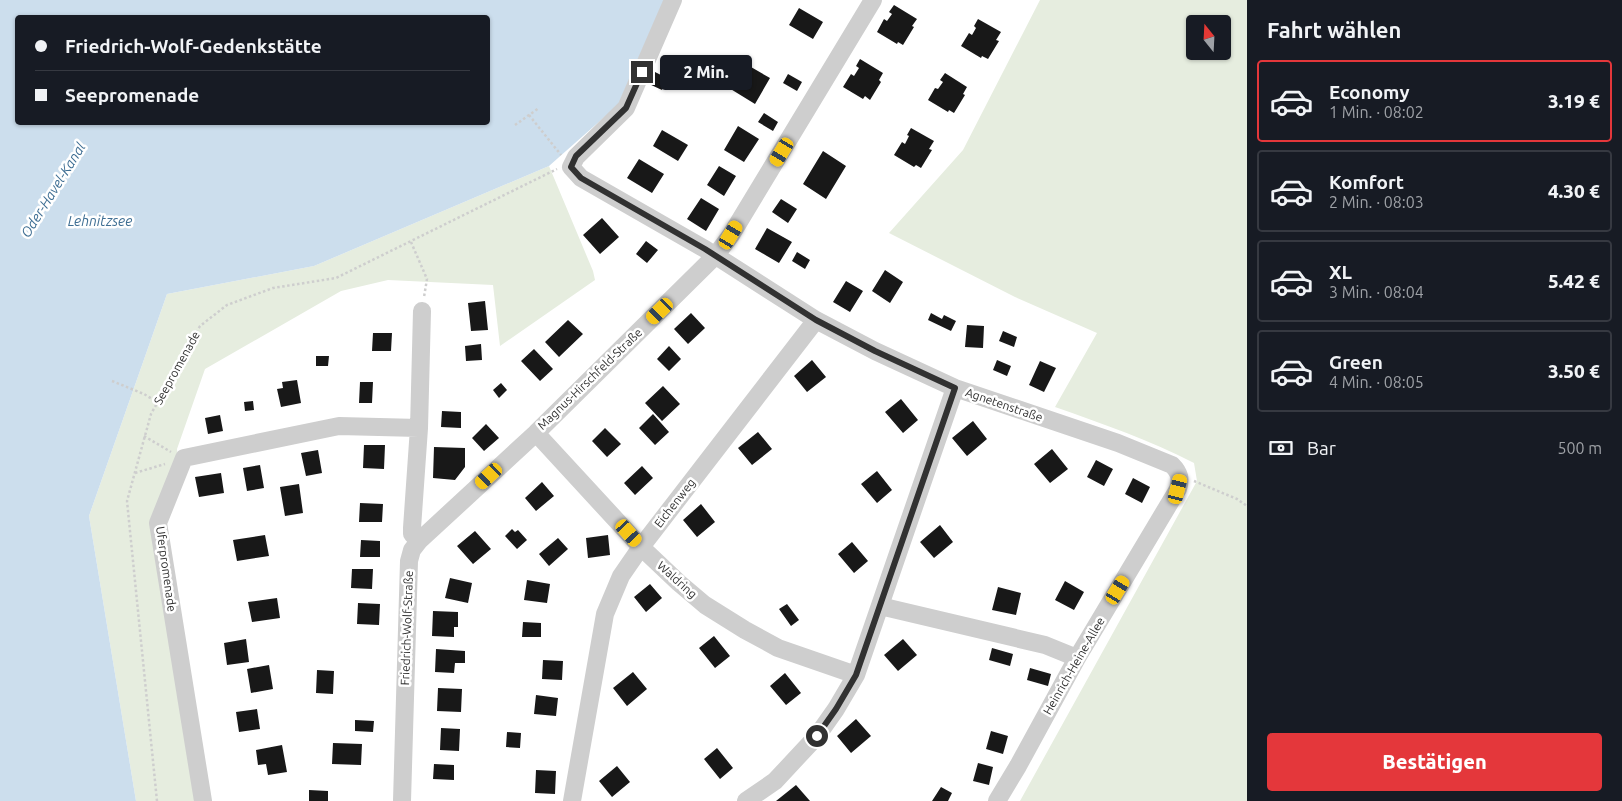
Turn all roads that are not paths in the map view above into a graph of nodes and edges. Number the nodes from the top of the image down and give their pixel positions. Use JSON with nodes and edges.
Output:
{"nodes":[{"id":1,"x":673,"y":0,"type":"edge"},
{"id":2,"x":873,"y":0,"type":"edge"},
{"id":3,"x":716,"y":256,"type":"junction"},
{"id":4,"x":422,"y":311,"type":"road end"},
{"id":5,"x":816,"y":320,"type":"junction"},
{"id":6,"x":955,"y":388,"type":"junction"},
{"id":7,"x":419,"y":428,"type":"junction"},
{"id":8,"x":536,"y":433,"type":"junction"},
{"id":9,"x":1180,"y":480,"type":"joint"},
{"id":10,"x":419,"y":541,"type":"junction"},
{"id":11,"x":641,"y":547,"type":"junction"},
{"id":12,"x":880,"y":606,"type":"junction"},
{"id":13,"x":1077,"y":658,"type":"junction"},
{"id":14,"x":856,"y":675,"type":"junction"},
{"id":15,"x":203,"y":801,"type":"edge"},
{"id":16,"x":402,"y":801,"type":"edge"},
{"id":17,"x":572,"y":801,"type":"edge"},
{"id":18,"x":746,"y":801,"type":"edge"},
{"id":19,"x":997,"y":801,"type":"edge"}],
"edges":[{"from":1,"to":3,"type":"street","name":"Agnetenstraße"},
{"from":2,"to":3,"type":"street","name":"Magnus-Hirschfeld-Straße"},
{"from":3,"to":5,"type":"street","name":"Agnetenstraße"},
{"from":3,"to":8,"type":"street","name":"Magnus-Hirschfeld-Straße"},
{"from":4,"to":7,"type":"street"},
{"from":5,"to":6,"type":"street","name":"Agnetenstraße"},
{"from":5,"to":11,"type":"street","name":"Eichenweg"},
{"from":6,"to":9,"type":"street","name":"Agnetenstraße"},
{"from":6,"to":12,"type":"street"},
{"from":7,"to":10,"type":"street"},
{"from":7,"to":15,"type":"street","name":"Uferpromenade"},
{"from":8,"to":10,"type":"street","name":"Magnus-Hirschfeld-Straße"},
{"from":8,"to":11,"type":"street","name":"Waldring"},
{"from":9,"to":13,"type":"street","name":"Heinrich-Heine-Allee"},
{"from":10,"to":16,"type":"street","name":"Friedrich-Wolf-Straße"},
{"from":11,"to":14,"type":"street","name":"Waldring"},
{"from":11,"to":17,"type":"street","name":"Eichenweg"},
{"from":12,"to":13,"type":"street"},
{"from":12,"to":14,"type":"street"},
{"from":13,"to":19,"type":"street","name":"Heinrich-Heine-Allee"},
{"from":14,"to":18,"type":"street"}]}
